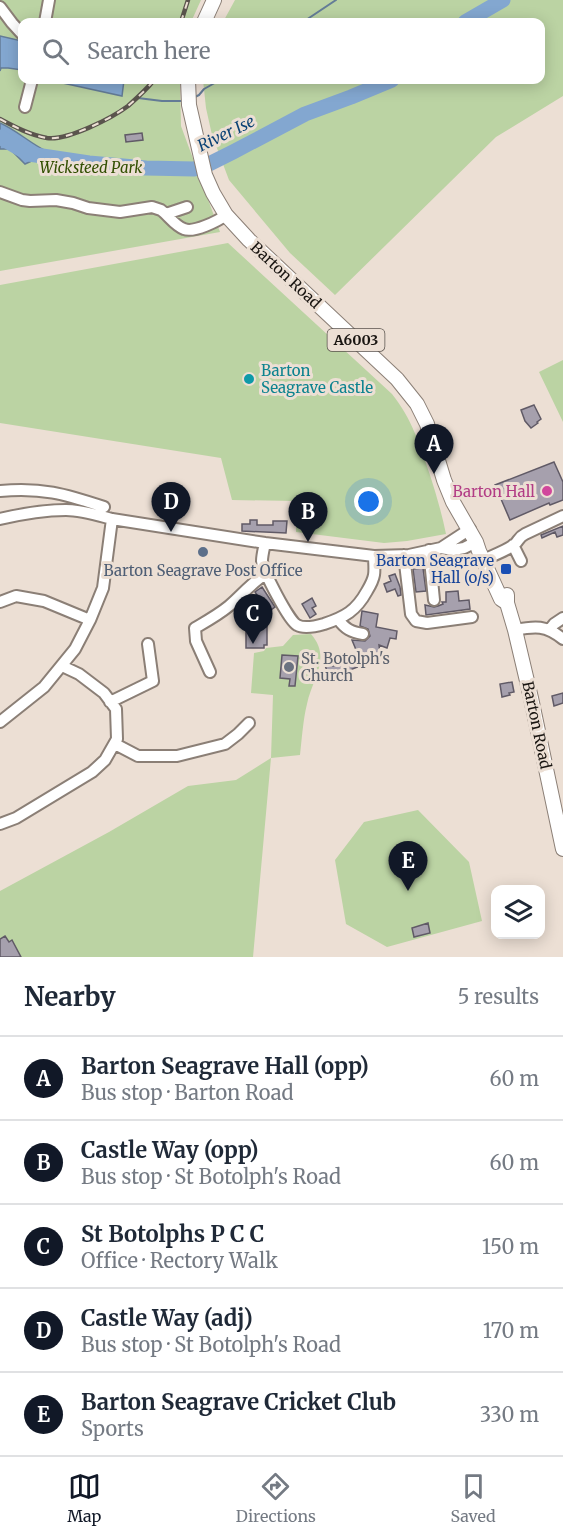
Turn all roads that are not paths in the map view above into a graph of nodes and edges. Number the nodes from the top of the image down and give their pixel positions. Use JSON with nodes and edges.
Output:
{"nodes":[{"id":1,"x":49,"y":0,"type":"edge"},
{"id":2,"x":214,"y":0,"type":"edge"},
{"id":3,"x":0,"y":7,"type":"edge"},
{"id":4,"x":46,"y":18,"type":"edge"},
{"id":5,"x":206,"y":18,"type":"edge"},
{"id":6,"x":18,"y":30,"type":"edge"},
{"id":7,"x":31,"y":84,"type":"edge"},
{"id":8,"x":188,"y":84,"type":"edge"},
{"id":9,"x":25,"y":107,"type":"dead end"},
{"id":10,"x":0,"y":192,"type":"edge"},
{"id":11,"x":187,"y":207,"type":"dead end"},
{"id":12,"x":166,"y":214,"type":"junction"},
{"id":13,"x":226,"y":215,"type":"junction"},
{"id":14,"x":0,"y":491,"type":"edge"},
{"id":15,"x":68,"y":495,"type":"junction"},
{"id":16,"x":104,"y":507,"type":"dead end"},
{"id":17,"x":66,"y":510,"type":"junction"},
{"id":18,"x":563,"y":516,"type":"edge"},
{"id":19,"x":0,"y":519,"type":"edge"},
{"id":20,"x":112,"y":519,"type":"junction"},
{"id":21,"x":470,"y":529,"type":"junction"},
{"id":22,"x":476,"y":542,"type":"junction"},
{"id":23,"x":265,"y":543,"type":"junction"},
{"id":24,"x":513,"y":545,"type":"junction"},
{"id":25,"x":435,"y":549,"type":"junction"},
{"id":26,"x":404,"y":555,"type":"junction"},
{"id":27,"x":374,"y":556,"type":"junction"},
{"id":28,"x":487,"y":559,"type":"junction"},
{"id":29,"x":521,"y":561,"type":"dead end"},
{"id":30,"x":266,"y":574,"type":"junction"},
{"id":31,"x":434,"y":600,"type":"dead end"},
{"id":32,"x":0,"y":602,"type":"edge"},
{"id":33,"x":472,"y":617,"type":"dead end"},
{"id":34,"x":563,"y":618,"type":"edge"},
{"id":35,"x":338,"y":619,"type":"junction"},
{"id":36,"x":90,"y":620,"type":"junction"},
{"id":37,"x":550,"y":629,"type":"junction"},
{"id":38,"x":515,"y":630,"type":"junction"},
{"id":39,"x":363,"y":634,"type":"dead end"},
{"id":40,"x":563,"y":639,"type":"edge"},
{"id":41,"x":148,"y":644,"type":"dead end"},
{"id":42,"x":62,"y":666,"type":"junction"},
{"id":43,"x":210,"y":672,"type":"dead end"},
{"id":44,"x":110,"y":702,"type":"junction"},
{"id":45,"x":0,"y":722,"type":"edge"},
{"id":46,"x":249,"y":723,"type":"dead end"},
{"id":47,"x":115,"y":744,"type":"junction"},
{"id":48,"x":0,"y":824,"type":"edge"},
{"id":49,"x":563,"y":849,"type":"edge"}],
"edges":[{"from":1,"to":4,"type":"street"},
{"from":2,"to":5,"type":"main road"},
{"from":3,"to":6,"type":"street"},
{"from":7,"to":9,"type":"street"},
{"from":8,"to":13,"type":"main road","name":"Barton Road","number":"A6003"},
{"from":10,"to":12,"type":"street"},
{"from":11,"to":12,"type":"street"},
{"from":12,"to":13,"type":"street"},
{"from":13,"to":21,"type":"main road","name":"Barton Road","number":"A6003"},
{"from":14,"to":15,"type":"street"},
{"from":15,"to":16,"type":"street"},
{"from":15,"to":17,"type":"street"},
{"from":17,"to":19,"type":"street"},
{"from":17,"to":20,"type":"street"},
{"from":18,"to":24,"type":"street"},
{"from":20,"to":23,"type":"street"},
{"from":20,"to":36,"type":"street"},
{"from":21,"to":22,"type":"main road","name":"Barton Road","number":"A6003"},
{"from":21,"to":25,"type":"street"},
{"from":22,"to":25,"type":"street"},
{"from":22,"to":28,"type":"main road","name":"Barton Road","number":"A6003"},
{"from":23,"to":27,"type":"street"},
{"from":23,"to":30,"type":"street"},
{"from":24,"to":28,"type":"street"},
{"from":24,"to":29,"type":"street"},
{"from":25,"to":26,"type":"street"},
{"from":25,"to":31,"type":"street"},
{"from":26,"to":27,"type":"street"},
{"from":26,"to":33,"type":"street"},
{"from":27,"to":35,"type":"street"},
{"from":28,"to":38,"type":"main road","name":"Barton Road","number":"A6003"},
{"from":30,"to":35,"type":"street"},
{"from":30,"to":43,"type":"street"},
{"from":32,"to":36,"type":"street"},
{"from":34,"to":37,"type":"street"},
{"from":35,"to":39,"type":"street"},
{"from":36,"to":42,"type":"street"},
{"from":37,"to":38,"type":"street"},
{"from":37,"to":40,"type":"street"},
{"from":38,"to":49,"type":"main road","name":"Barton Road","number":"A6003"},
{"from":41,"to":44,"type":"street"},
{"from":42,"to":44,"type":"street"},
{"from":42,"to":45,"type":"street"},
{"from":44,"to":47,"type":"street"},
{"from":46,"to":47,"type":"street"},
{"from":47,"to":48,"type":"street"}]}
